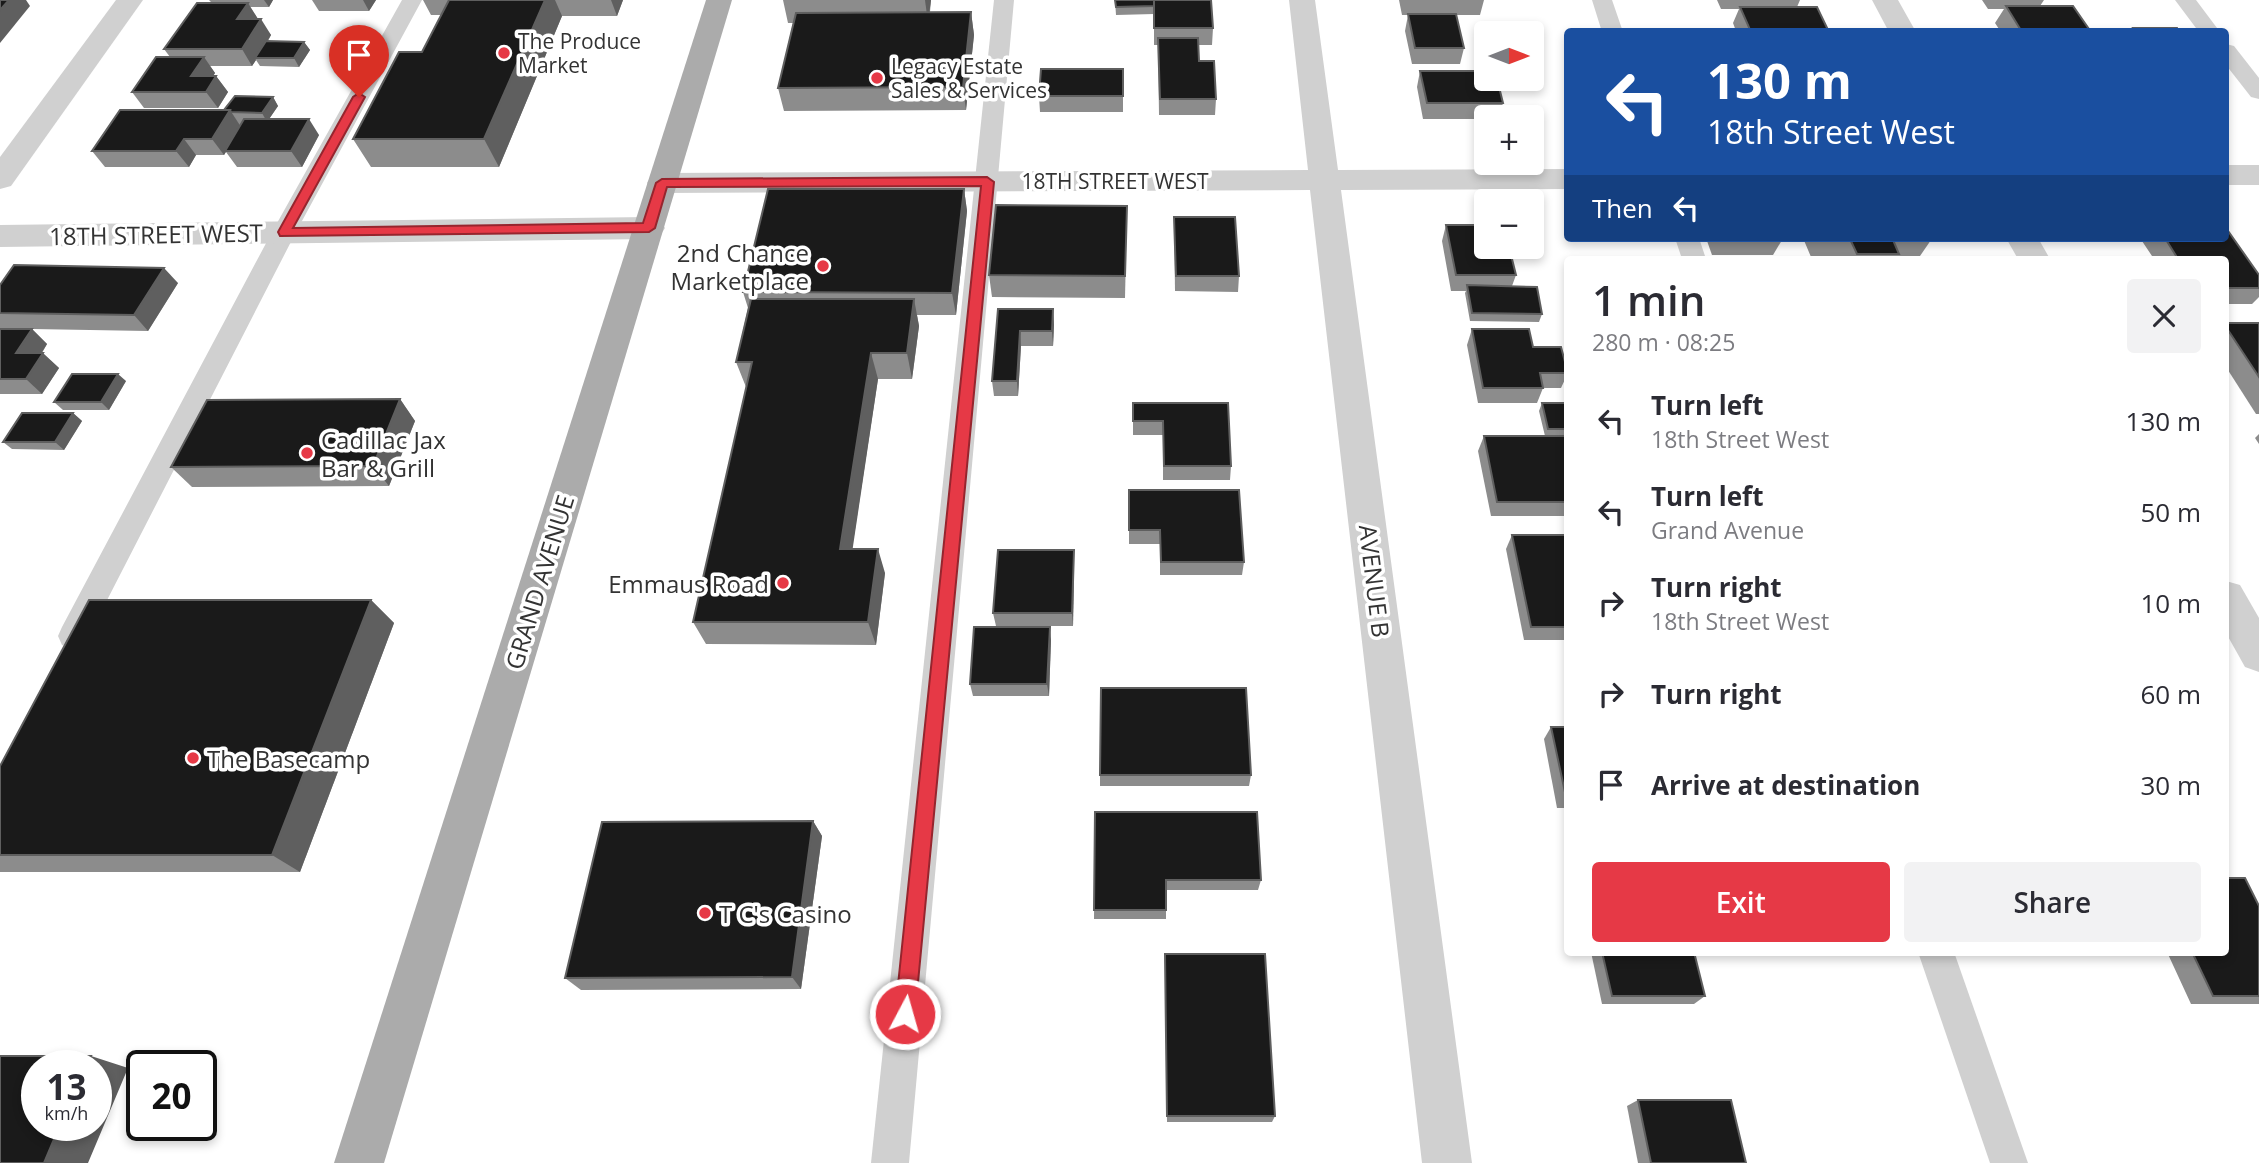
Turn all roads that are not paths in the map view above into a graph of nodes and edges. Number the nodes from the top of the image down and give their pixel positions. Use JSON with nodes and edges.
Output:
{"nodes":[{"id":1,"x":130,"y":0,"type":"edge"},
{"id":2,"x":412,"y":0,"type":"edge"},
{"id":3,"x":719,"y":0,"type":"edge"},
{"id":4,"x":1004,"y":0,"type":"edge"},
{"id":5,"x":1302,"y":0,"type":"edge"},
{"id":6,"x":1602,"y":0,"type":"edge"},
{"id":7,"x":1885,"y":0,"type":"edge"},
{"id":8,"x":2185,"y":0,"type":"edge"},
{"id":9,"x":1612,"y":28,"type":"edge"},
{"id":10,"x":1901,"y":28,"type":"edge"},
{"id":11,"x":2207,"y":28,"type":"edge"},
{"id":12,"x":2229,"y":55,"type":"edge"},
{"id":13,"x":2259,"y":92,"type":"edge"},
{"id":14,"x":2229,"y":175,"type":"edge"},
{"id":15,"x":2259,"y":175,"type":"edge"},
{"id":16,"x":0,"y":179,"type":"edge"},
{"id":17,"x":1564,"y":179,"type":"edge"},
{"id":18,"x":1325,"y":180,"type":"junction"},
{"id":19,"x":987,"y":182,"type":"junction"},
{"id":20,"x":662,"y":183,"type":"junction"},
{"id":21,"x":649,"y":228,"type":"junction"},
{"id":22,"x":284,"y":232,"type":"junction"},
{"id":23,"x":0,"y":236,"type":"edge"},
{"id":24,"x":2229,"y":602,"type":"edge"},
{"id":25,"x":2259,"y":655,"type":"edge"},
{"id":26,"x":63,"y":656,"type":"edge"},
{"id":27,"x":1937,"y":956,"type":"edge"},
{"id":28,"x":359,"y":1163,"type":"edge"},
{"id":29,"x":890,"y":1163,"type":"edge"},
{"id":30,"x":1447,"y":1163,"type":"edge"},
{"id":31,"x":2009,"y":1163,"type":"edge"}],
"edges":[{"from":1,"to":16,"type":"street"},
{"from":2,"to":22,"type":"lane"},
{"from":3,"to":20,"type":"main road","name":"GRAND AVENUE"},
{"from":4,"to":19,"type":"lane"},
{"from":5,"to":18,"type":"street","name":"AVENUE B"},
{"from":6,"to":9,"type":"lane"},
{"from":7,"to":10,"type":"street"},
{"from":8,"to":11,"type":"lane"},
{"from":12,"to":13,"type":"lane"},
{"from":14,"to":15,"type":"street"},
{"from":17,"to":18,"type":"street","name":"18TH STREET WEST"},
{"from":18,"to":19,"type":"street","name":"18TH STREET WEST"},
{"from":18,"to":30,"type":"street","name":"AVENUE B"},
{"from":19,"to":20,"type":"street","name":"18TH STREET WEST"},
{"from":19,"to":29,"type":"lane"},
{"from":20,"to":21,"type":"main road","name":"GRAND AVENUE"},
{"from":21,"to":22,"type":"street","name":"18TH STREET WEST"},
{"from":21,"to":28,"type":"main road","name":"GRAND AVENUE"},
{"from":22,"to":23,"type":"street","name":"18TH STREET WEST"},
{"from":22,"to":26,"type":"lane"},
{"from":24,"to":25,"type":"street"},
{"from":27,"to":31,"type":"lane"}]}
